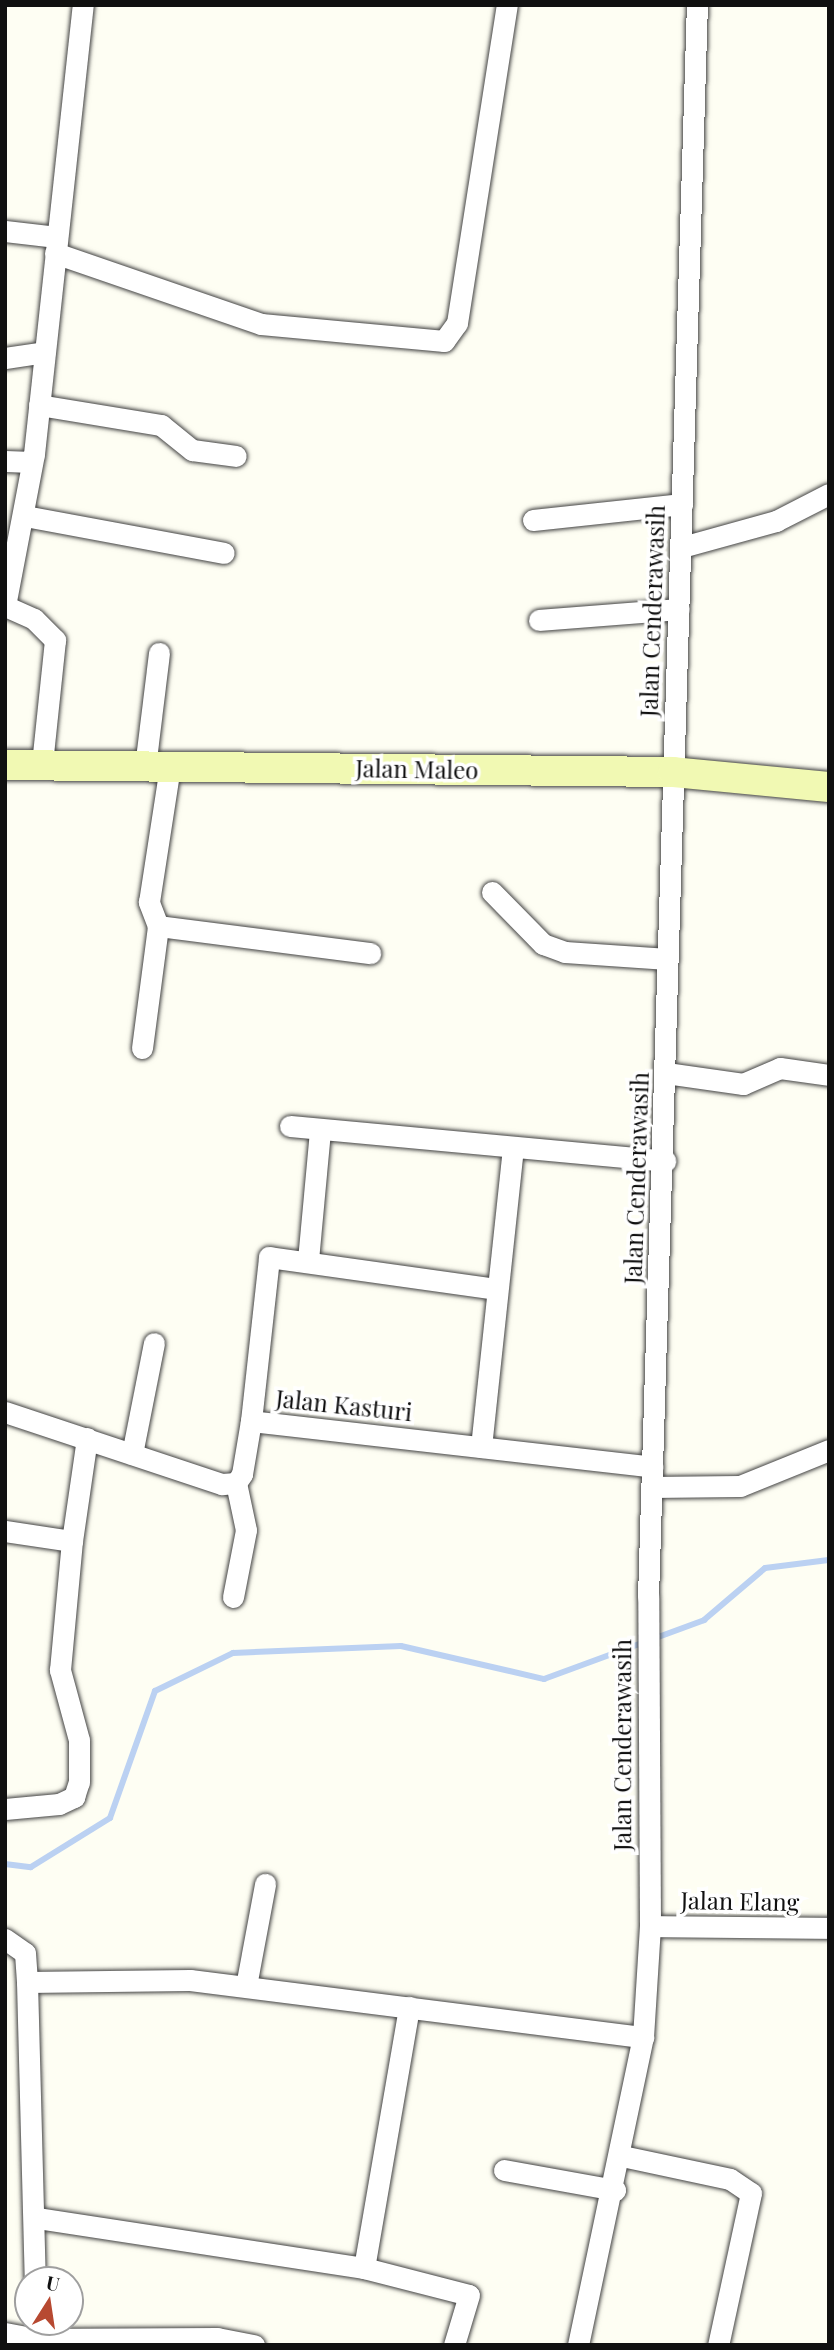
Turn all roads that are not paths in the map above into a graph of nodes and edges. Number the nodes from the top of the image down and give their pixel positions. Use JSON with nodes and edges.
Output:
{"nodes":[{"id":1,"x":83,"y":5,"type":"edge"},
{"id":2,"x":507,"y":5,"type":"edge"},
{"id":3,"x":696,"y":5,"type":"edge"},
{"id":4,"x":5,"y":231,"type":"edge"},
{"id":5,"x":56,"y":245,"type":"junction"},
{"id":6,"x":45,"y":352,"type":"junction"},
{"id":7,"x":5,"y":358,"type":"edge"},
{"id":8,"x":39,"y":405,"type":"junction"},
{"id":9,"x":236,"y":456,"type":"dead end"},
{"id":10,"x":5,"y":461,"type":"edge"},
{"id":11,"x":32,"y":462,"type":"junction"},
{"id":12,"x":829,"y":494,"type":"edge"},
{"id":13,"x":682,"y":504,"type":"junction"},
{"id":14,"x":25,"y":516,"type":"junction"},
{"id":15,"x":533,"y":520,"type":"dead end"},
{"id":16,"x":682,"y":547,"type":"junction"},
{"id":17,"x":224,"y":553,"type":"dead end"},
{"id":18,"x":5,"y":606,"type":"edge"},
{"id":19,"x":679,"y":609,"type":"junction"},
{"id":20,"x":538,"y":620,"type":"dead end"},
{"id":21,"x":159,"y":653,"type":"dead end"},
{"id":22,"x":42,"y":764,"type":"junction"},
{"id":23,"x":5,"y":765,"type":"edge"},
{"id":24,"x":157,"y":767,"type":"junction"},
{"id":25,"x":673,"y":772,"type":"junction"},
{"id":26,"x":829,"y":787,"type":"edge"},
{"id":27,"x":492,"y":892,"type":"dead end"},
{"id":28,"x":158,"y":926,"type":"junction"},
{"id":29,"x":370,"y":953,"type":"dead end"},
{"id":30,"x":668,"y":959,"type":"junction"},
{"id":31,"x":142,"y":1048,"type":"dead end"},
{"id":32,"x":666,"y":1073,"type":"junction"},
{"id":33,"x":829,"y":1075,"type":"edge"},
{"id":34,"x":290,"y":1126,"type":"dead end"},
{"id":35,"x":320,"y":1130,"type":"junction"},
{"id":36,"x":513,"y":1149,"type":"junction"},
{"id":37,"x":665,"y":1161,"type":"junction"},
{"id":38,"x":308,"y":1260,"type":"junction"},
{"id":39,"x":496,"y":1289,"type":"junction"},
{"id":40,"x":154,"y":1343,"type":"dead end"},
{"id":41,"x":5,"y":1412,"type":"edge"},
{"id":42,"x":251,"y":1422,"type":"junction"},
{"id":43,"x":87,"y":1438,"type":"junction"},
{"id":44,"x":481,"y":1447,"type":"junction"},
{"id":45,"x":829,"y":1450,"type":"edge"},
{"id":46,"x":132,"y":1454,"type":"junction"},
{"id":47,"x":651,"y":1477,"type":"junction"},
{"id":48,"x":236,"y":1483,"type":"junction"},
{"id":49,"x":5,"y":1531,"type":"edge"},
{"id":50,"x":72,"y":1541,"type":"junction"},
{"id":51,"x":233,"y":1597,"type":"dead end"},
{"id":52,"x":5,"y":1809,"type":"edge"},
{"id":53,"x":265,"y":1884,"type":"dead end"},
{"id":54,"x":650,"y":1926,"type":"junction"},
{"id":55,"x":829,"y":1928,"type":"edge"},
{"id":56,"x":5,"y":1939,"type":"edge"},
{"id":57,"x":40,"y":1983,"type":"junction"},
{"id":58,"x":246,"y":1986,"type":"junction"},
{"id":59,"x":409,"y":2007,"type":"junction"},
{"id":60,"x":643,"y":2037,"type":"junction"},
{"id":61,"x":622,"y":2155,"type":"junction"},
{"id":62,"x":504,"y":2170,"type":"dead end"},
{"id":63,"x":615,"y":2190,"type":"junction"},
{"id":64,"x":45,"y":2219,"type":"junction"},
{"id":65,"x":37,"y":2266,"type":"edge"},
{"id":66,"x":363,"y":2268,"type":"junction"},
{"id":67,"x":84,"y":2336,"type":"edge"},
{"id":68,"x":254,"y":2345,"type":"edge"},
{"id":69,"x":454,"y":2345,"type":"edge"},
{"id":70,"x":578,"y":2345,"type":"edge"},
{"id":71,"x":718,"y":2345,"type":"edge"}],
"edges":[{"from":1,"to":5,"type":"street"},
{"from":2,"to":5,"type":"street"},
{"from":3,"to":13,"type":"street","name":"Jalan Cenderawasih"},
{"from":4,"to":5,"type":"street"},
{"from":5,"to":6,"type":"street"},
{"from":6,"to":7,"type":"street"},
{"from":6,"to":8,"type":"street"},
{"from":8,"to":9,"type":"street"},
{"from":8,"to":11,"type":"street"},
{"from":10,"to":11,"type":"street"},
{"from":11,"to":14,"type":"street"},
{"from":12,"to":16,"type":"street"},
{"from":13,"to":15,"type":"street"},
{"from":13,"to":16,"type":"street","name":"Jalan Cenderawasih"},
{"from":14,"to":17,"type":"street"},
{"from":14,"to":18,"type":"street"},
{"from":16,"to":19,"type":"street","name":"Jalan Cenderawasih"},
{"from":18,"to":22,"type":"street"},
{"from":19,"to":20,"type":"street"},
{"from":19,"to":25,"type":"street","name":"Jalan Cenderawasih"},
{"from":21,"to":24,"type":"street"},
{"from":22,"to":23,"type":"street","name":"Jalan Maleo"},
{"from":22,"to":24,"type":"street","name":"Jalan Maleo"},
{"from":24,"to":25,"type":"street","name":"Jalan Maleo"},
{"from":24,"to":28,"type":"street"},
{"from":25,"to":26,"type":"street","name":"Jalan Maleo"},
{"from":25,"to":30,"type":"street","name":"Jalan Cenderawasih"},
{"from":27,"to":30,"type":"street"},
{"from":28,"to":29,"type":"street"},
{"from":28,"to":31,"type":"street"},
{"from":30,"to":32,"type":"street","name":"Jalan Cenderawasih"},
{"from":32,"to":33,"type":"street"},
{"from":32,"to":37,"type":"street","name":"Jalan Cenderawasih"},
{"from":34,"to":35,"type":"street"},
{"from":35,"to":36,"type":"street"},
{"from":35,"to":38,"type":"street"},
{"from":36,"to":37,"type":"street"},
{"from":36,"to":39,"type":"street"},
{"from":37,"to":47,"type":"street","name":"Jalan Cenderawasih"},
{"from":38,"to":39,"type":"street"},
{"from":38,"to":42,"type":"street"},
{"from":39,"to":44,"type":"street"},
{"from":40,"to":46,"type":"street"},
{"from":41,"to":43,"type":"street"},
{"from":42,"to":44,"type":"street","name":"Jalan Kasturi"},
{"from":42,"to":48,"type":"street","name":"Jalan Kasturi"},
{"from":43,"to":46,"type":"street"},
{"from":43,"to":50,"type":"street"},
{"from":44,"to":47,"type":"street","name":"Jalan Kasturi"},
{"from":45,"to":47,"type":"street","name":"Jalan Kasturi"},
{"from":46,"to":48,"type":"street"},
{"from":47,"to":54,"type":"street","name":"Jalan Cenderawasih"},
{"from":48,"to":51,"type":"street"},
{"from":49,"to":50,"type":"street"},
{"from":50,"to":52,"type":"street"},
{"from":53,"to":58,"type":"street"},
{"from":54,"to":55,"type":"street","name":"Jalan Elang"},
{"from":54,"to":60,"type":"street","name":"Jalan Cenderawasih"},
{"from":56,"to":57,"type":"street"},
{"from":57,"to":58,"type":"street"},
{"from":57,"to":64,"type":"street"},
{"from":58,"to":59,"type":"street"},
{"from":59,"to":60,"type":"street"},
{"from":59,"to":66,"type":"street"},
{"from":60,"to":61,"type":"street","name":"Jalan Cenderawasih"},
{"from":61,"to":63,"type":"street","name":"Jalan Cenderawasih"},
{"from":61,"to":71,"type":"street"},
{"from":62,"to":63,"type":"street"},
{"from":63,"to":70,"type":"street","name":"Jalan Cenderawasih"},
{"from":64,"to":65,"type":"street"},
{"from":64,"to":66,"type":"street"},
{"from":66,"to":69,"type":"street"},
{"from":67,"to":68,"type":"street"}]}
